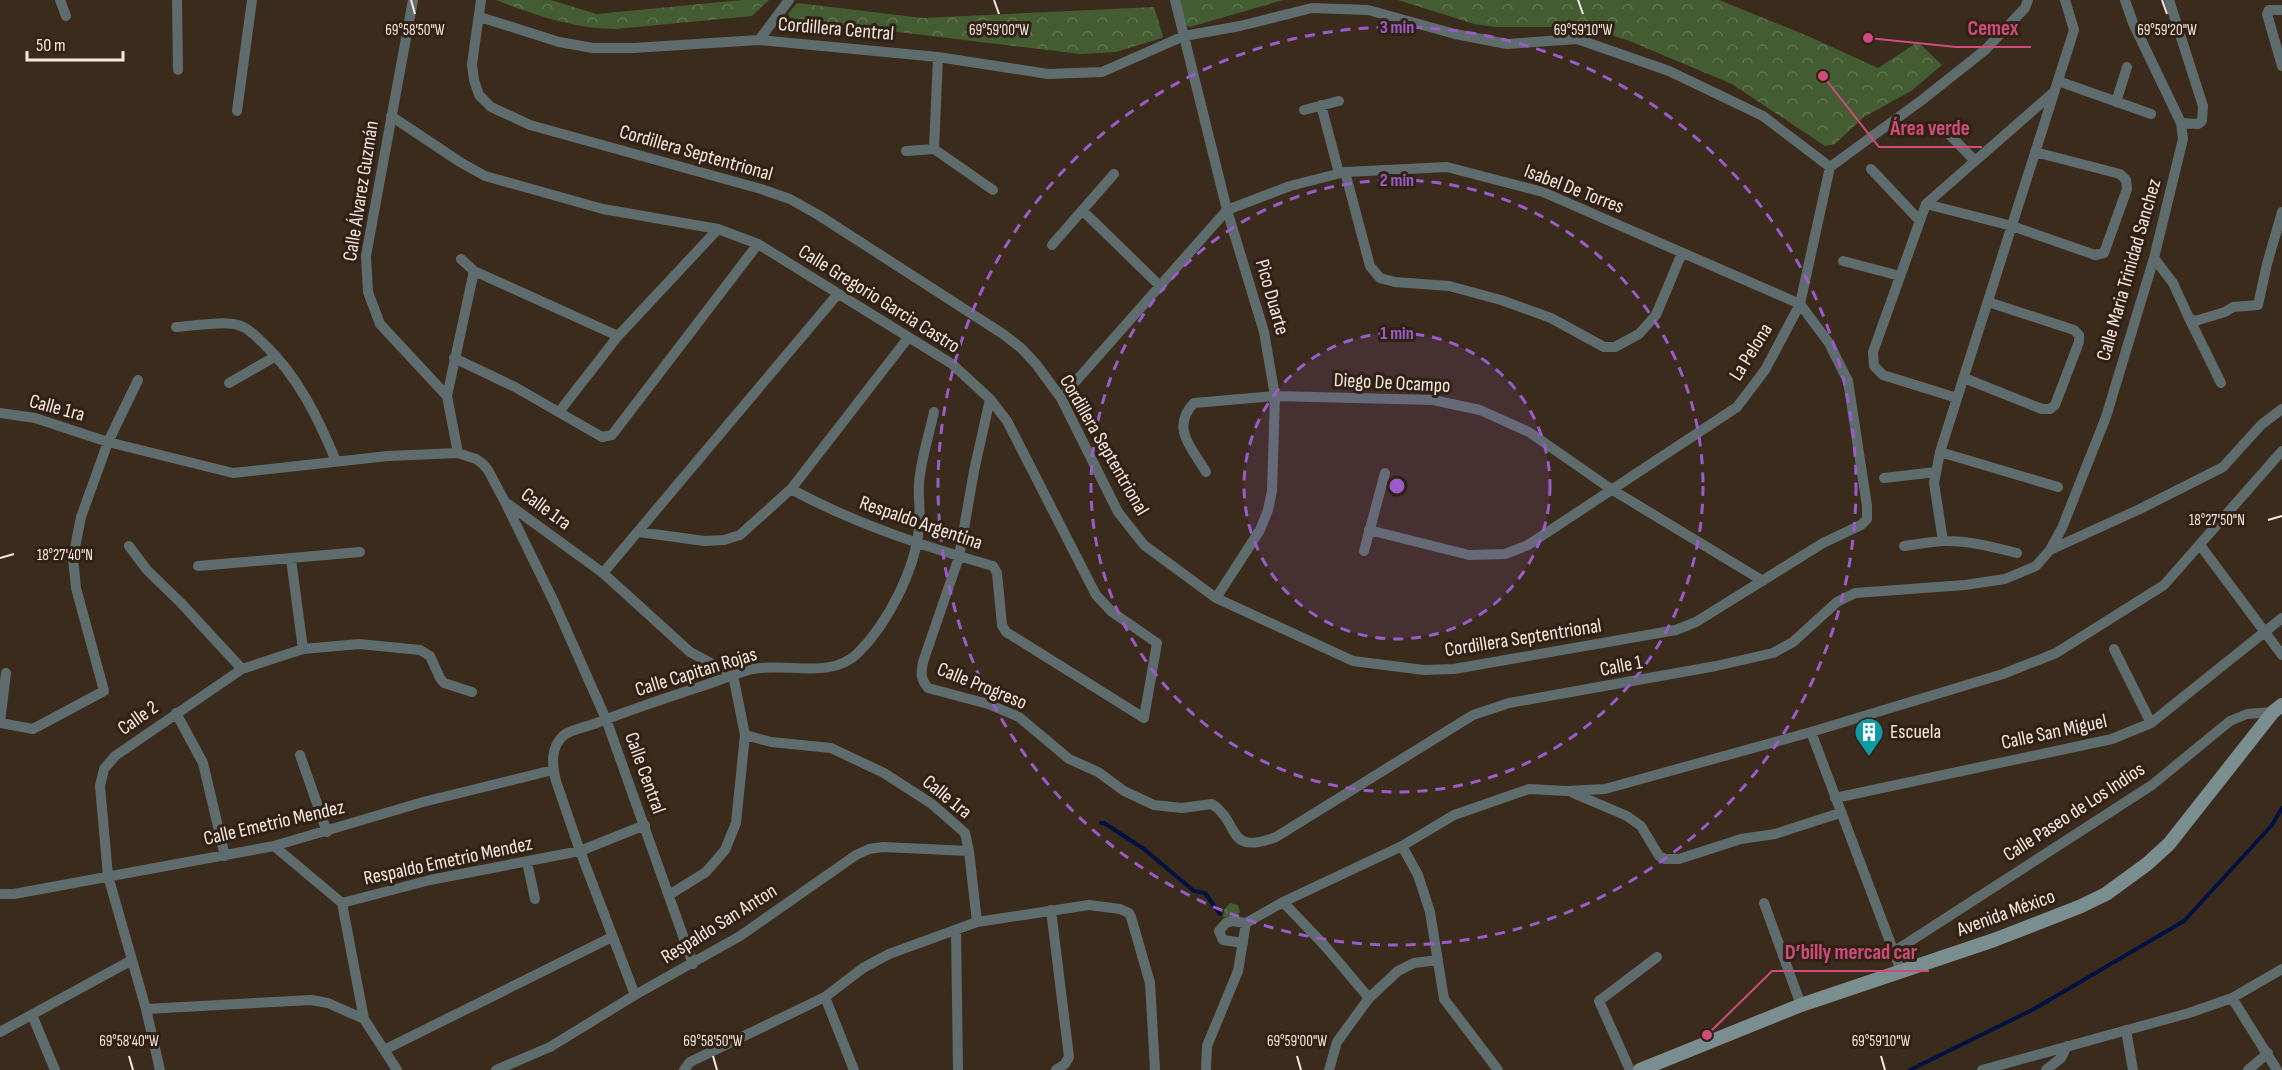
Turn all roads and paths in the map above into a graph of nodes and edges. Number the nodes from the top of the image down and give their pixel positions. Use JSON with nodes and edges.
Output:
{"nodes":[{"id":1,"x":60,"y":0,"type":"edge"},
{"id":2,"x":177,"y":0,"type":"edge"},
{"id":3,"x":252,"y":0,"type":"edge"},
{"id":4,"x":413,"y":0,"type":"edge"},
{"id":5,"x":481,"y":0,"type":"edge"},
{"id":6,"x":789,"y":0,"type":"edge"},
{"id":7,"x":1175,"y":0,"type":"edge"},
{"id":8,"x":2028,"y":0,"type":"edge"},
{"id":9,"x":2065,"y":0,"type":"edge"},
{"id":10,"x":2125,"y":0,"type":"edge"},
{"id":11,"x":2169,"y":0,"type":"edge"},
{"id":12,"x":2282,"y":10,"type":"edge"},
{"id":13,"x":66,"y":16,"type":"dead end"},
{"id":14,"x":480,"y":17,"type":"junction"},
{"id":15,"x":1184,"y":36,"type":"junction"},
{"id":16,"x":759,"y":40,"type":"junction"},
{"id":17,"x":938,"y":57,"type":"junction"},
{"id":18,"x":2282,"y":66,"type":"edge"},
{"id":19,"x":2127,"y":67,"type":"dead end"},
{"id":20,"x":178,"y":70,"type":"dead end"},
{"id":21,"x":2056,"y":86,"type":"junction"},
{"id":22,"x":1339,"y":101,"type":"dead end"},
{"id":23,"x":2116,"y":102,"type":"junction"},
{"id":24,"x":1321,"y":105,"type":"junction"},
{"id":25,"x":1304,"y":110,"type":"dead end"},
{"id":26,"x":237,"y":111,"type":"dead end"},
{"id":27,"x":2151,"y":114,"type":"dead end"},
{"id":28,"x":391,"y":116,"type":"junction"},
{"id":29,"x":2181,"y":123,"type":"junction"},
{"id":30,"x":1946,"y":131,"type":"dead end"},
{"id":31,"x":934,"y":149,"type":"junction"},
{"id":32,"x":906,"y":151,"type":"dead end"},
{"id":33,"x":2035,"y":152,"type":"junction"},
{"id":34,"x":1974,"y":161,"type":"junction"},
{"id":35,"x":1830,"y":167,"type":"junction"},
{"id":36,"x":1871,"y":169,"type":"dead end"},
{"id":37,"x":1342,"y":172,"type":"junction"},
{"id":38,"x":1114,"y":174,"type":"dead end"},
{"id":39,"x":993,"y":190,"type":"dead end"},
{"id":40,"x":1926,"y":204,"type":"junction"},
{"id":41,"x":1082,"y":210,"type":"junction"},
{"id":42,"x":1227,"y":210,"type":"junction"},
{"id":43,"x":2282,"y":212,"type":"edge"},
{"id":44,"x":1920,"y":221,"type":"junction"},
{"id":45,"x":2012,"y":226,"type":"junction"},
{"id":46,"x":717,"y":229,"type":"junction"},
{"id":47,"x":758,"y":244,"type":"junction"},
{"id":48,"x":1052,"y":245,"type":"dead end"},
{"id":49,"x":1682,"y":253,"type":"junction"},
{"id":50,"x":2154,"y":258,"type":"junction"},
{"id":51,"x":461,"y":259,"type":"dead end"},
{"id":52,"x":1843,"y":261,"type":"dead end"},
{"id":53,"x":474,"y":272,"type":"junction"},
{"id":54,"x":1900,"y":276,"type":"junction"},
{"id":55,"x":1161,"y":287,"type":"junction"},
{"id":56,"x":837,"y":295,"type":"junction"},
{"id":57,"x":1988,"y":302,"type":"junction"},
{"id":58,"x":1800,"y":304,"type":"junction"},
{"id":59,"x":2189,"y":318,"type":"junction"},
{"id":60,"x":176,"y":327,"type":"dead end"},
{"id":61,"x":618,"y":336,"type":"junction"},
{"id":62,"x":908,"y":338,"type":"junction"},
{"id":63,"x":276,"y":356,"type":"junction"},
{"id":64,"x":454,"y":358,"type":"junction"},
{"id":65,"x":1964,"y":378,"type":"junction"},
{"id":66,"x":138,"y":380,"type":"dead end"},
{"id":67,"x":229,"y":383,"type":"dead end"},
{"id":68,"x":2221,"y":383,"type":"dead end"},
{"id":69,"x":447,"y":396,"type":"junction"},
{"id":70,"x":1275,"y":396,"type":"junction"},
{"id":71,"x":1061,"y":398,"type":"junction"},
{"id":72,"x":1957,"y":398,"type":"junction"},
{"id":73,"x":990,"y":399,"type":"junction"},
{"id":74,"x":2282,"y":409,"type":"edge"},
{"id":75,"x":559,"y":412,"type":"junction"},
{"id":76,"x":934,"y":412,"type":"dead end"},
{"id":77,"x":0,"y":413,"type":"edge"},
{"id":78,"x":108,"y":442,"type":"junction"},
{"id":79,"x":2282,"y":450,"type":"edge"},
{"id":80,"x":1940,"y":452,"type":"junction"},
{"id":81,"x":458,"y":453,"type":"junction"},
{"id":82,"x":336,"y":461,"type":"junction"},
{"id":83,"x":1206,"y":472,"type":"dead end"},
{"id":84,"x":1936,"y":472,"type":"junction"},
{"id":85,"x":1385,"y":473,"type":"dead end"},
{"id":86,"x":1884,"y":478,"type":"dead end"},
{"id":87,"x":2058,"y":487,"type":"dead end"},
{"id":88,"x":791,"y":489,"type":"junction"},
{"id":89,"x":1611,"y":489,"type":"junction"},
{"id":90,"x":505,"y":502,"type":"junction"},
{"id":91,"x":1369,"y":530,"type":"junction"},
{"id":92,"x":639,"y":532,"type":"junction"},
{"id":93,"x":1943,"y":541,"type":"junction"},
{"id":94,"x":917,"y":544,"type":"junction"},
{"id":95,"x":2200,"y":545,"type":"junction"},
{"id":96,"x":129,"y":546,"type":"dead end"},
{"id":97,"x":1904,"y":546,"type":"dead end"},
{"id":98,"x":2050,"y":550,"type":"junction"},
{"id":99,"x":1364,"y":551,"type":"dead end"},
{"id":100,"x":360,"y":552,"type":"dead end"},
{"id":101,"x":2017,"y":553,"type":"dead end"},
{"id":102,"x":959,"y":557,"type":"junction"},
{"id":103,"x":291,"y":559,"type":"junction"},
{"id":104,"x":198,"y":566,"type":"dead end"},
{"id":105,"x":603,"y":573,"type":"junction"},
{"id":106,"x":1763,"y":580,"type":"junction"},
{"id":107,"x":1216,"y":598,"type":"junction"},
{"id":108,"x":2282,"y":618,"type":"edge"},
{"id":109,"x":2263,"y":632,"type":"junction"},
{"id":110,"x":2114,"y":649,"type":"dead end"},
{"id":111,"x":303,"y":650,"type":"junction"},
{"id":112,"x":2282,"y":655,"type":"edge"},
{"id":113,"x":242,"y":669,"type":"junction"},
{"id":114,"x":6,"y":673,"type":"dead end"},
{"id":115,"x":733,"y":675,"type":"junction"},
{"id":116,"x":471,"y":692,"type":"dead end"},
{"id":117,"x":2278,"y":708,"type":"edge"},
{"id":118,"x":176,"y":713,"type":"junction"},
{"id":119,"x":1144,"y":718,"type":"joint"},
{"id":120,"x":606,"y":719,"type":"junction"},
{"id":121,"x":0,"y":723,"type":"edge"},
{"id":122,"x":2151,"y":723,"type":"junction"},
{"id":123,"x":1811,"y":732,"type":"junction"},
{"id":124,"x":745,"y":735,"type":"junction"},
{"id":125,"x":300,"y":754,"type":"dead end"},
{"id":126,"x":553,"y":770,"type":"junction"},
{"id":127,"x":1566,"y":791,"type":"junction"},
{"id":128,"x":1835,"y":798,"type":"junction"},
{"id":129,"x":1222,"y":810,"type":"joint"},
{"id":130,"x":1840,"y":813,"type":"junction"},
{"id":131,"x":645,"y":825,"type":"junction"},
{"id":132,"x":327,"y":832,"type":"junction"},
{"id":133,"x":274,"y":846,"type":"junction"},
{"id":134,"x":1402,"y":846,"type":"junction"},
{"id":135,"x":580,"y":851,"type":"junction"},
{"id":136,"x":969,"y":851,"type":"junction"},
{"id":137,"x":225,"y":856,"type":"junction"},
{"id":138,"x":527,"y":862,"type":"junction"},
{"id":139,"x":108,"y":876,"type":"junction"},
{"id":140,"x":0,"y":894,"type":"edge"},
{"id":141,"x":669,"y":895,"type":"junction"},
{"id":142,"x":535,"y":899,"type":"dead end"},
{"id":143,"x":1283,"y":902,"type":"junction"},
{"id":144,"x":342,"y":903,"type":"junction"},
{"id":145,"x":1764,"y":903,"type":"dead end"},
{"id":146,"x":1051,"y":910,"type":"junction"},
{"id":147,"x":977,"y":922,"type":"junction"},
{"id":148,"x":1246,"y":923,"type":"junction"},
{"id":149,"x":956,"y":930,"type":"junction"},
{"id":150,"x":612,"y":937,"type":"junction"},
{"id":151,"x":1243,"y":943,"type":"junction"},
{"id":152,"x":1895,"y":951,"type":"junction"},
{"id":153,"x":1657,"y":957,"type":"dead end"},
{"id":154,"x":132,"y":960,"type":"junction"},
{"id":155,"x":1438,"y":960,"type":"junction"},
{"id":156,"x":693,"y":964,"type":"junction"},
{"id":157,"x":2282,"y":969,"type":"edge"},
{"id":158,"x":1901,"y":971,"type":"junction"},
{"id":159,"x":635,"y":995,"type":"junction"},
{"id":160,"x":825,"y":997,"type":"junction"},
{"id":161,"x":1369,"y":998,"type":"junction"},
{"id":162,"x":2232,"y":998,"type":"junction"},
{"id":163,"x":1801,"y":1005,"type":"junction"},
{"id":164,"x":146,"y":1009,"type":"junction"},
{"id":165,"x":32,"y":1015,"type":"junction"},
{"id":166,"x":364,"y":1019,"type":"junction"},
{"id":167,"x":2126,"y":1030,"type":"junction"},
{"id":168,"x":0,"y":1032,"type":"edge"},
{"id":169,"x":2067,"y":1047,"type":"junction"},
{"id":170,"x":384,"y":1050,"type":"junction"},
{"id":171,"x":2268,"y":1053,"type":"junction"},
{"id":172,"x":55,"y":1070,"type":"edge"},
{"id":173,"x":160,"y":1070,"type":"edge"},
{"id":174,"x":397,"y":1070,"type":"edge"},
{"id":175,"x":496,"y":1070,"type":"edge"},
{"id":176,"x":684,"y":1070,"type":"edge"},
{"id":177,"x":854,"y":1070,"type":"edge"},
{"id":178,"x":958,"y":1070,"type":"edge"},
{"id":179,"x":1056,"y":1070,"type":"edge"},
{"id":180,"x":1155,"y":1070,"type":"edge"},
{"id":181,"x":1206,"y":1070,"type":"edge"},
{"id":182,"x":1329,"y":1070,"type":"edge"},
{"id":183,"x":1498,"y":1070,"type":"edge"},
{"id":184,"x":1630,"y":1070,"type":"edge"},
{"id":185,"x":1640,"y":1070,"type":"edge"},
{"id":186,"x":1982,"y":1070,"type":"edge"},
{"id":187,"x":2046,"y":1070,"type":"edge"},
{"id":188,"x":2133,"y":1070,"type":"edge"},
{"id":189,"x":2248,"y":1070,"type":"edge"},
{"id":190,"x":2277,"y":1070,"type":"edge"}],
"edges":[{"from":1,"to":13,"type":"street"},
{"from":2,"to":20,"type":"street"},
{"from":3,"to":26,"type":"street"},
{"from":4,"to":28,"type":"street","name":"Calle Álvarez Guzmán"},
{"from":5,"to":14,"type":"street","name":"Cordillera Septentrional"},
{"from":6,"to":16,"type":"street"},
{"from":7,"to":15,"type":"street","name":"Pico Duarte"},
{"from":8,"to":35,"type":"street"},
{"from":9,"to":21,"type":"street"},
{"from":10,"to":29,"type":"street","name":"Calle Maria Trinidad Sanchez"},
{"from":11,"to":29,"type":"street"},
{"from":12,"to":18,"type":"street"},
{"from":14,"to":16,"type":"street","name":"Cordillera Central"},
{"from":14,"to":71,"type":"street","name":"Cordillera Septentrional"},
{"from":15,"to":17,"type":"street","name":"Cordillera Central"},
{"from":15,"to":35,"type":"street","name":"Cordillera Central"},
{"from":15,"to":42,"type":"street","name":"Pico Duarte"},
{"from":16,"to":17,"type":"street","name":"Cordillera Central"},
{"from":17,"to":31,"type":"street"},
{"from":19,"to":23,"type":"street"},
{"from":21,"to":23,"type":"street"},
{"from":21,"to":33,"type":"street"},
{"from":21,"to":34,"type":"street"},
{"from":22,"to":24,"type":"street"},
{"from":23,"to":27,"type":"street"},
{"from":24,"to":25,"type":"street"},
{"from":24,"to":37,"type":"street"},
{"from":28,"to":46,"type":"street","name":"Calle Gregorio Garcia Castro"},
{"from":28,"to":69,"type":"street","name":"Calle Álvarez Guzmán"},
{"from":29,"to":50,"type":"street","name":"Calle Maria Trinidad Sanchez"},
{"from":30,"to":34,"type":"street"},
{"from":31,"to":32,"type":"street"},
{"from":31,"to":39,"type":"street"},
{"from":33,"to":45,"type":"street"},
{"from":33,"to":45,"type":"street"},
{"from":34,"to":40,"type":"street"},
{"from":35,"to":58,"type":"street","name":"La Pelona"},
{"from":36,"to":44,"type":"street"},
{"from":37,"to":42,"type":"street","name":"Isabel De Torres"},
{"from":37,"to":49,"type":"street","name":"Isabel De Torres"},
{"from":37,"to":49,"type":"street"},
{"from":38,"to":41,"type":"street"},
{"from":40,"to":44,"type":"street"},
{"from":40,"to":45,"type":"street"},
{"from":41,"to":48,"type":"street"},
{"from":41,"to":55,"type":"street"},
{"from":42,"to":55,"type":"street","name":"Isabel De Torres"},
{"from":42,"to":70,"type":"street","name":"Pico Duarte"},
{"from":43,"to":59,"type":"street"},
{"from":44,"to":54,"type":"street"},
{"from":45,"to":57,"type":"street"},
{"from":46,"to":47,"type":"street","name":"Calle Gregorio Garcia Castro"},
{"from":46,"to":61,"type":"street"},
{"from":47,"to":56,"type":"street","name":"Calle Gregorio Garcia Castro"},
{"from":47,"to":75,"type":"street"},
{"from":49,"to":58,"type":"street","name":"Isabel De Torres"},
{"from":50,"to":59,"type":"street"},
{"from":50,"to":98,"type":"street","name":"Calle Maria Trinidad Sanchez"},
{"from":51,"to":53,"type":"street"},
{"from":52,"to":54,"type":"street"},
{"from":53,"to":61,"type":"street"},
{"from":53,"to":64,"type":"street"},
{"from":54,"to":72,"type":"street"},
{"from":55,"to":71,"type":"street","name":"Isabel De Torres"},
{"from":56,"to":62,"type":"street","name":"Calle Gregorio Garcia Castro"},
{"from":56,"to":92,"type":"street"},
{"from":57,"to":65,"type":"street"},
{"from":57,"to":65,"type":"street"},
{"from":58,"to":89,"type":"street","name":"La Pelona"},
{"from":58,"to":106,"type":"street","name":"Isabel De Torres"},
{"from":59,"to":68,"type":"street"},
{"from":60,"to":63,"type":"street"},
{"from":61,"to":75,"type":"street"},
{"from":62,"to":73,"type":"street","name":"Calle Gregorio Garcia Castro"},
{"from":62,"to":88,"type":"street"},
{"from":63,"to":67,"type":"street"},
{"from":63,"to":82,"type":"street"},
{"from":64,"to":69,"type":"street"},
{"from":64,"to":75,"type":"street"},
{"from":65,"to":72,"type":"street"},
{"from":66,"to":78,"type":"street"},
{"from":69,"to":81,"type":"street"},
{"from":70,"to":83,"type":"street","name":"Diego De Ocampo"},
{"from":70,"to":89,"type":"street","name":"Diego De Ocampo"},
{"from":70,"to":107,"type":"street","name":"Pico Duarte"},
{"from":71,"to":107,"type":"street","name":"Cordillera Septentrional"},
{"from":72,"to":80,"type":"street"},
{"from":73,"to":102,"type":"street","name":"Calle Progreso"},
{"from":73,"to":119,"type":"street","name":"Calle Gregorio Garcia Castro"},
{"from":74,"to":98,"type":"street"},
{"from":76,"to":94,"type":"street","name":"Calle Capitan Rojas"},
{"from":77,"to":78,"type":"street","name":"Calle 1ra"},
{"from":78,"to":82,"type":"street","name":"Calle 1ra"},
{"from":78,"to":121,"type":"street"},
{"from":79,"to":95,"type":"street"},
{"from":80,"to":84,"type":"street"},
{"from":80,"to":87,"type":"street"},
{"from":81,"to":82,"type":"street","name":"Calle 1ra"},
{"from":81,"to":90,"type":"street","name":"Calle 1ra"},
{"from":84,"to":86,"type":"street"},
{"from":84,"to":93,"type":"street"},
{"from":85,"to":91,"type":"street"},
{"from":88,"to":92,"type":"street"},
{"from":88,"to":94,"type":"street","name":"Respaldo Argentina"},
{"from":89,"to":91,"type":"street","name":"La Pelona"},
{"from":89,"to":106,"type":"street","name":"Diego De Ocampo"},
{"from":90,"to":105,"type":"street","name":"Calle 1ra"},
{"from":90,"to":120,"type":"street","name":"Calle Central"},
{"from":91,"to":99,"type":"street"},
{"from":92,"to":105,"type":"street"},
{"from":93,"to":97,"type":"street"},
{"from":93,"to":101,"type":"street"},
{"from":94,"to":102,"type":"street","name":"Respaldo Argentina"},
{"from":94,"to":115,"type":"street","name":"Calle Capitan Rojas"},
{"from":95,"to":109,"type":"street"},
{"from":95,"to":123,"type":"street"},
{"from":96,"to":113,"type":"street"},
{"from":98,"to":129,"type":"street","name":"Calle 1"},
{"from":100,"to":103,"type":"street"},
{"from":102,"to":119,"type":"street","name":"Respaldo Argentina"},
{"from":102,"to":129,"type":"street","name":"Calle Progreso"},
{"from":103,"to":104,"type":"street"},
{"from":103,"to":111,"type":"street"},
{"from":105,"to":115,"type":"street","name":"Calle 1ra"},
{"from":106,"to":107,"type":"street","name":"Cordillera Septentrional"},
{"from":108,"to":109,"type":"street","name":"Calle San Miguel"},
{"from":109,"to":112,"type":"street"},
{"from":109,"to":122,"type":"street","name":"Calle San Miguel"},
{"from":110,"to":122,"type":"street"},
{"from":111,"to":113,"type":"street","name":"Calle 2"},
{"from":111,"to":116,"type":"street","name":"Calle 2"},
{"from":113,"to":118,"type":"street","name":"Calle 2"},
{"from":114,"to":121,"type":"street"},
{"from":115,"to":120,"type":"street","name":"Calle Capitan Rojas"},
{"from":115,"to":124,"type":"street"},
{"from":117,"to":152,"type":"street","name":"Calle Paseo de Los Indios"},
{"from":117,"to":158,"type":"street","name":"Avenida México"},
{"from":118,"to":137,"type":"street"},
{"from":118,"to":139,"type":"street","name":"Calle 2"},
{"from":120,"to":126,"type":"street","name":"Calle Capitan Rojas"},
{"from":120,"to":131,"type":"street","name":"Calle Central"},
{"from":122,"to":128,"type":"street","name":"Calle San Miguel"},
{"from":123,"to":127,"type":"street"},
{"from":123,"to":128,"type":"street"},
{"from":124,"to":136,"type":"street","name":"Calle 1ra"},
{"from":124,"to":141,"type":"street"},
{"from":125,"to":132,"type":"street"},
{"from":126,"to":132,"type":"street","name":"Calle Emetrio Mendez"},
{"from":126,"to":135,"type":"street"},
{"from":127,"to":130,"type":"street"},
{"from":127,"to":134,"type":"street"},
{"from":128,"to":130,"type":"street"},
{"from":130,"to":152,"type":"street"},
{"from":131,"to":135,"type":"street","name":"Respaldo Emetrio Mendez"},
{"from":131,"to":141,"type":"street","name":"Calle Central"},
{"from":132,"to":133,"type":"street","name":"Calle Emetrio Mendez"},
{"from":133,"to":137,"type":"street","name":"Calle Emetrio Mendez"},
{"from":133,"to":144,"type":"street","name":"Respaldo Emetrio Mendez"},
{"from":134,"to":143,"type":"street"},
{"from":134,"to":155,"type":"street"},
{"from":135,"to":138,"type":"street","name":"Respaldo Emetrio Mendez"},
{"from":135,"to":150,"type":"street"},
{"from":136,"to":147,"type":"street","name":"Calle 1ra"},
{"from":136,"to":156,"type":"street","name":"Respaldo San Anton"},
{"from":137,"to":139,"type":"street","name":"Calle Emetrio Mendez"},
{"from":138,"to":142,"type":"street"},
{"from":138,"to":144,"type":"street","name":"Respaldo Emetrio Mendez"},
{"from":139,"to":140,"type":"street","name":"Calle Emetrio Mendez"},
{"from":139,"to":154,"type":"street","name":"Calle 2"},
{"from":141,"to":156,"type":"street","name":"Calle Central"},
{"from":143,"to":148,"type":"street"},
{"from":143,"to":161,"type":"street"},
{"from":144,"to":166,"type":"street"},
{"from":145,"to":163,"type":"street"},
{"from":146,"to":147,"type":"street"},
{"from":146,"to":179,"type":"street"},
{"from":146,"to":180,"type":"street"},
{"from":147,"to":149,"type":"street"},
{"from":148,"to":151,"type":"street"},
{"from":148,"to":151,"type":"street"},
{"from":149,"to":160,"type":"street"},
{"from":149,"to":178,"type":"street"},
{"from":150,"to":159,"type":"street"},
{"from":150,"to":170,"type":"street"},
{"from":151,"to":181,"type":"street"},
{"from":152,"to":158,"type":"street"},
{"from":153,"to":184,"type":"street"},
{"from":154,"to":164,"type":"street","name":"Calle 2"},
{"from":154,"to":165,"type":"street"},
{"from":155,"to":161,"type":"street"},
{"from":155,"to":183,"type":"street"},
{"from":156,"to":159,"type":"street","name":"Respaldo San Anton"},
{"from":157,"to":162,"type":"street"},
{"from":158,"to":163,"type":"street","name":"Avenida México"},
{"from":159,"to":175,"type":"street","name":"Respaldo San Anton"},
{"from":160,"to":176,"type":"street"},
{"from":160,"to":177,"type":"street"},
{"from":161,"to":182,"type":"street"},
{"from":162,"to":167,"type":"street"},
{"from":162,"to":171,"type":"street"},
{"from":163,"to":185,"type":"street","name":"Avenida México"},
{"from":164,"to":166,"type":"street"},
{"from":164,"to":173,"type":"street","name":"Calle 2"},
{"from":165,"to":168,"type":"street"},
{"from":165,"to":172,"type":"street"},
{"from":166,"to":170,"type":"street"},
{"from":167,"to":169,"type":"street"},
{"from":167,"to":188,"type":"street"},
{"from":169,"to":186,"type":"street"},
{"from":169,"to":187,"type":"street"},
{"from":170,"to":174,"type":"street"},
{"from":171,"to":189,"type":"street"},
{"from":171,"to":190,"type":"street"}]}
